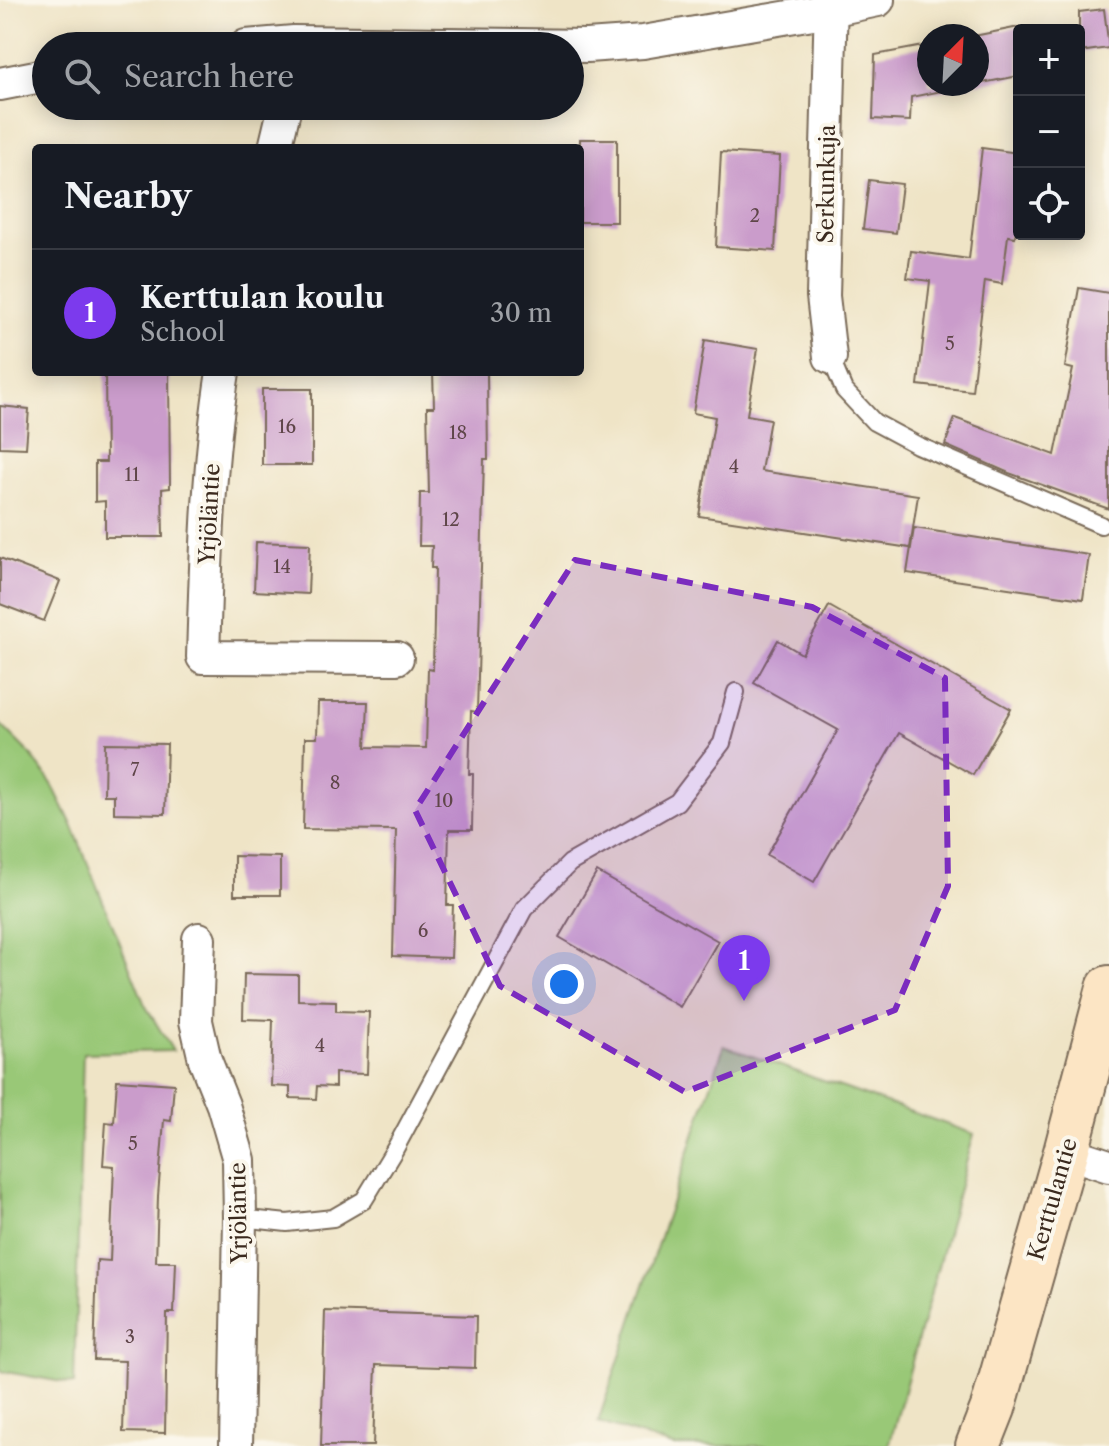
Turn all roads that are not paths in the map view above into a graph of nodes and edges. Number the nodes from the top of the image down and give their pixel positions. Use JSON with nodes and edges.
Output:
{"nodes":[{"id":1,"x":878,"y":0,"type":"edge"},
{"id":2,"x":830,"y":5,"type":"edge"},
{"id":3,"x":584,"y":46,"type":"edge"},
{"id":4,"x":32,"y":78,"type":"edge"},
{"id":5,"x":0,"y":84,"type":"edge"},
{"id":6,"x":282,"y":120,"type":"edge"},
{"id":7,"x":276,"y":144,"type":"edge"},
{"id":8,"x":830,"y":357,"type":"joint"},
{"id":9,"x":222,"y":376,"type":"edge"},
{"id":10,"x":1101,"y":525,"type":"dead end"},
{"id":11,"x":397,"y":658,"type":"dead end"},
{"id":12,"x":736,"y":692,"type":"dead end"},
{"id":13,"x":199,"y":939,"type":"dead end"},
{"id":14,"x":1109,"y":988,"type":"edge"},
{"id":15,"x":1066,"y":1152,"type":"junction"},
{"id":16,"x":1109,"y":1166,"type":"edge"},
{"id":17,"x":240,"y":1218,"type":"junction"},
{"id":18,"x":986,"y":1433,"type":"edge"},
{"id":19,"x":236,"y":1446,"type":"edge"}],
"edges":[{"from":1,"to":2,"type":"street"},
{"from":2,"to":3,"type":"street"},
{"from":2,"to":8,"type":"street","name":"Serkunkuja"},
{"from":4,"to":5,"type":"street"},
{"from":6,"to":7,"type":"street"},
{"from":8,"to":10,"type":"lane"},
{"from":9,"to":11,"type":"street","name":"Yrjöläntie"},
{"from":12,"to":17,"type":"lane"},
{"from":13,"to":17,"type":"street","name":"Yrjöläntie"},
{"from":14,"to":15,"type":"street","name":"Kerttulantie"},
{"from":15,"to":16,"type":"street"},
{"from":15,"to":18,"type":"street","name":"Kerttulantie"},
{"from":17,"to":19,"type":"street","name":"Yrjöläntie"}]}
